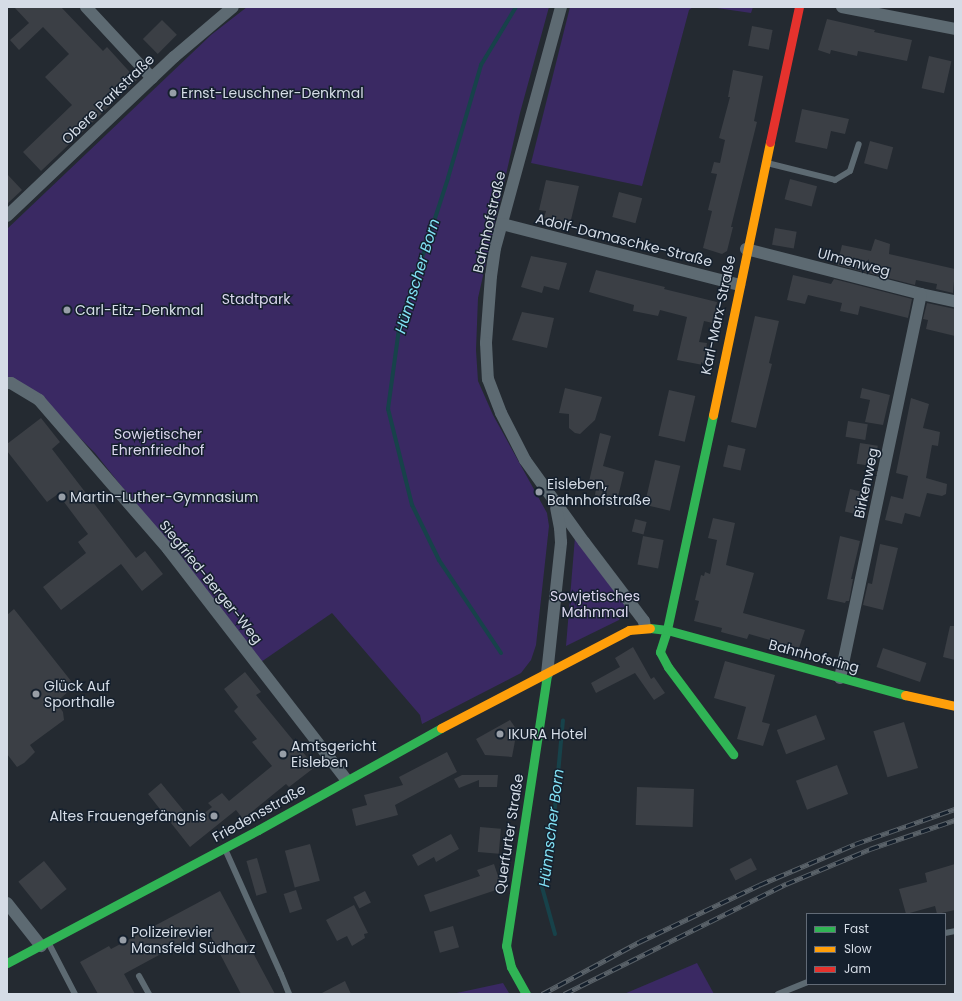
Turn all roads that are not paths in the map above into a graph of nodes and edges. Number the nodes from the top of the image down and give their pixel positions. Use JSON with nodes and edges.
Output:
{"nodes":[{"id":1,"x":86,"y":7,"type":"edge"},
{"id":2,"x":233,"y":7,"type":"edge"},
{"id":3,"x":561,"y":7,"type":"edge"},
{"id":4,"x":799,"y":7,"type":"edge"},
{"id":5,"x":842,"y":7,"type":"edge"},
{"id":6,"x":880,"y":11,"type":"edge"},
{"id":7,"x":955,"y":29,"type":"edge"},
{"id":8,"x":152,"y":78,"type":"junction"},
{"id":9,"x":859,"y":144,"type":"dead end"},
{"id":10,"x":765,"y":163,"type":"junction"},
{"id":11,"x":7,"y":216,"type":"edge"},
{"id":12,"x":502,"y":224,"type":"junction"},
{"id":13,"x":746,"y":249,"type":"junction"},
{"id":14,"x":739,"y":285,"type":"junction"},
{"id":15,"x":921,"y":294,"type":"junction"},
{"id":16,"x":955,"y":301,"type":"edge"},
{"id":17,"x":7,"y":383,"type":"edge"},
{"id":18,"x":555,"y":503,"type":"junction"},
{"id":19,"x":645,"y":627,"type":"junction"},
{"id":20,"x":667,"y":630,"type":"junction"},
{"id":21,"x":547,"y":674,"type":"junction"},
{"id":22,"x":840,"y":678,"type":"junction"},
{"id":23,"x":955,"y":706,"type":"edge"},
{"id":24,"x":733,"y":754,"type":"dead end"},
{"id":25,"x":346,"y":779,"type":"junction"},
{"id":26,"x":224,"y":848,"type":"junction"},
{"id":27,"x":7,"y":903,"type":"edge"},
{"id":28,"x":44,"y":944,"type":"junction"},
{"id":29,"x":7,"y":963,"type":"edge"},
{"id":30,"x":138,"y":976,"type":"dead end"},
{"id":31,"x":806,"y":982,"type":"edge"},
{"id":32,"x":75,"y":994,"type":"edge"},
{"id":33,"x":149,"y":994,"type":"edge"},
{"id":34,"x":289,"y":994,"type":"edge"},
{"id":35,"x":526,"y":994,"type":"edge"},
{"id":36,"x":778,"y":994,"type":"edge"}],
"edges":[{"from":1,"to":8,"type":"street"},
{"from":2,"to":8,"type":"street","name":"Obere Parkstraße"},
{"from":3,"to":12,"type":"street","name":"Bahnhofstraße"},
{"from":4,"to":10,"type":"main road","name":"Karl-Marx-Straße"},
{"from":5,"to":6,"type":"street"},
{"from":6,"to":7,"type":"street"},
{"from":8,"to":11,"type":"street","name":"Obere Parkstraße"},
{"from":9,"to":10,"type":"lane"},
{"from":10,"to":13,"type":"main road","name":"Karl-Marx-Straße"},
{"from":12,"to":14,"type":"street","name":"Adolf-Damaschke-Straße"},
{"from":12,"to":18,"type":"street","name":"Bahnhofstraße"},
{"from":13,"to":14,"type":"main road","name":"Karl-Marx-Straße"},
{"from":13,"to":15,"type":"street","name":"Ulmenweg"},
{"from":14,"to":20,"type":"main road","name":"Karl-Marx-Straße"},
{"from":15,"to":16,"type":"street","name":"Ulmenweg"},
{"from":15,"to":22,"type":"street","name":"Birkenweg"},
{"from":17,"to":25,"type":"street","name":"Siegfried-Berger-Weg"},
{"from":18,"to":19,"type":"street","name":"Bahnhofstraße"},
{"from":18,"to":21,"type":"street","name":"Bahnhofstraße"},
{"from":19,"to":20,"type":"main road","name":"Bahnhofsring"},
{"from":19,"to":21,"type":"main road","name":"Bahnhofsring"},
{"from":20,"to":22,"type":"main road","name":"Bahnhofsring"},
{"from":20,"to":24,"type":"main road"},
{"from":21,"to":25,"type":"main road","name":"Friedensstraße"},
{"from":21,"to":35,"type":"main road","name":"Querfurter Straße"},
{"from":22,"to":23,"type":"main road","name":"Bahnhofsring"},
{"from":25,"to":26,"type":"main road","name":"Friedensstraße"},
{"from":26,"to":28,"type":"main road","name":"Friedensstraße"},
{"from":26,"to":34,"type":"lane"},
{"from":27,"to":28,"type":"street"},
{"from":28,"to":29,"type":"main road","name":"Friedensstraße"},
{"from":28,"to":32,"type":"lane"},
{"from":30,"to":33,"type":"lane"},
{"from":31,"to":36,"type":"lane"}]}
